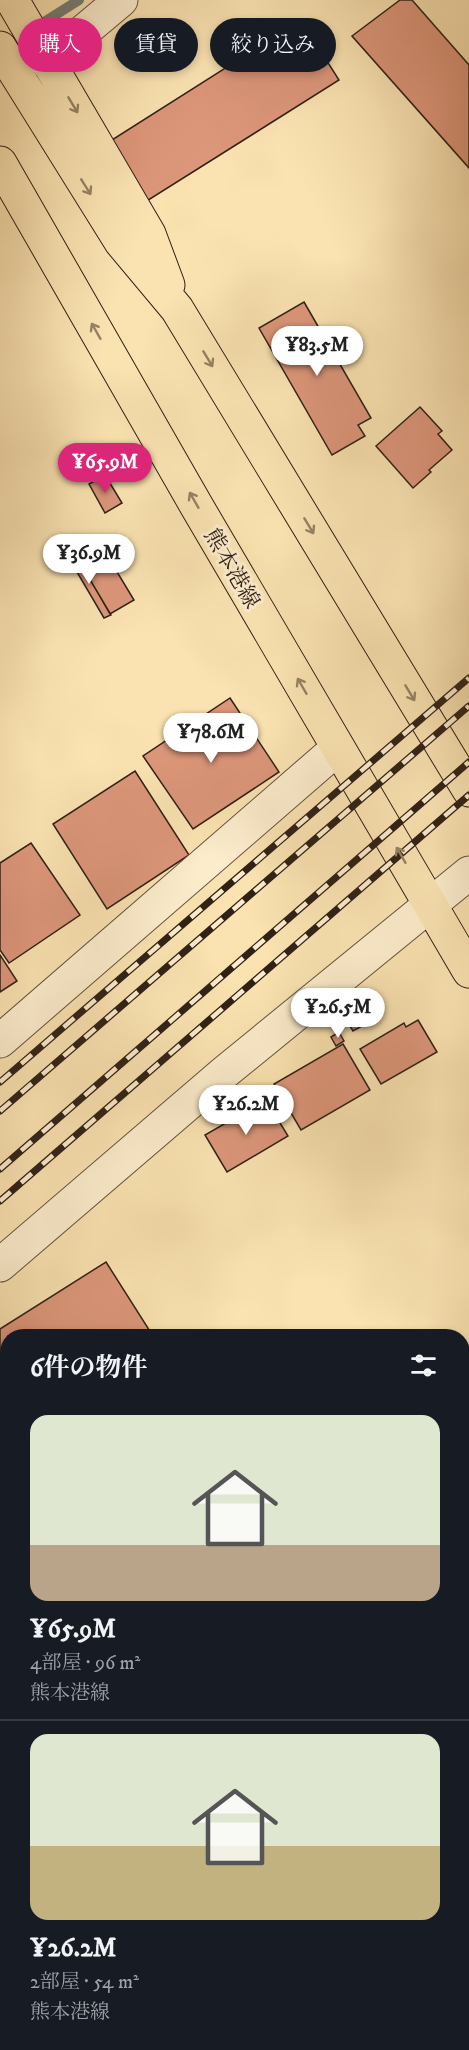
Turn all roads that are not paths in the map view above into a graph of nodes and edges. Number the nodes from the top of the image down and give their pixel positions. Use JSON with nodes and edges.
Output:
{"nodes":[{"id":1,"x":12,"y":0,"type":"edge"},
{"id":2,"x":122,"y":0,"type":"edge"},
{"id":3,"x":22,"y":18,"type":"edge"},
{"id":4,"x":100,"y":18,"type":"edge"},
{"id":5,"x":0,"y":48,"type":"edge"},
{"id":6,"x":53,"y":72,"type":"edge"},
{"id":7,"x":0,"y":163,"type":"edge"},
{"id":8,"x":177,"y":309,"type":"junction"},
{"id":9,"x":338,"y":748,"type":"junction"},
{"id":10,"x":469,"y":790,"type":"edge"},
{"id":11,"x":469,"y":873,"type":"edge"},
{"id":12,"x":430,"y":905,"type":"junction"},
{"id":13,"x":469,"y":971,"type":"edge"},
{"id":14,"x":0,"y":1041,"type":"edge"},
{"id":15,"x":0,"y":1265,"type":"edge"}],
"edges":[{"from":1,"to":3,"type":"main road"},
{"from":2,"to":4,"type":"street"},
{"from":5,"to":8,"type":"main road","one_way":true},
{"from":6,"to":8,"type":"main road","one_way":true},
{"from":9,"to":7,"type":"main road","name":"熊本港線","one_way":true},
{"from":8,"to":10,"type":"main road","one_way":true},
{"from":12,"to":9,"type":"main road","name":"熊本港線","one_way":true},
{"from":9,"to":14,"type":"street"},
{"from":11,"to":12,"type":"street"},
{"from":12,"to":13,"type":"main road","name":"熊本港線"},
{"from":12,"to":15,"type":"street"}]}
